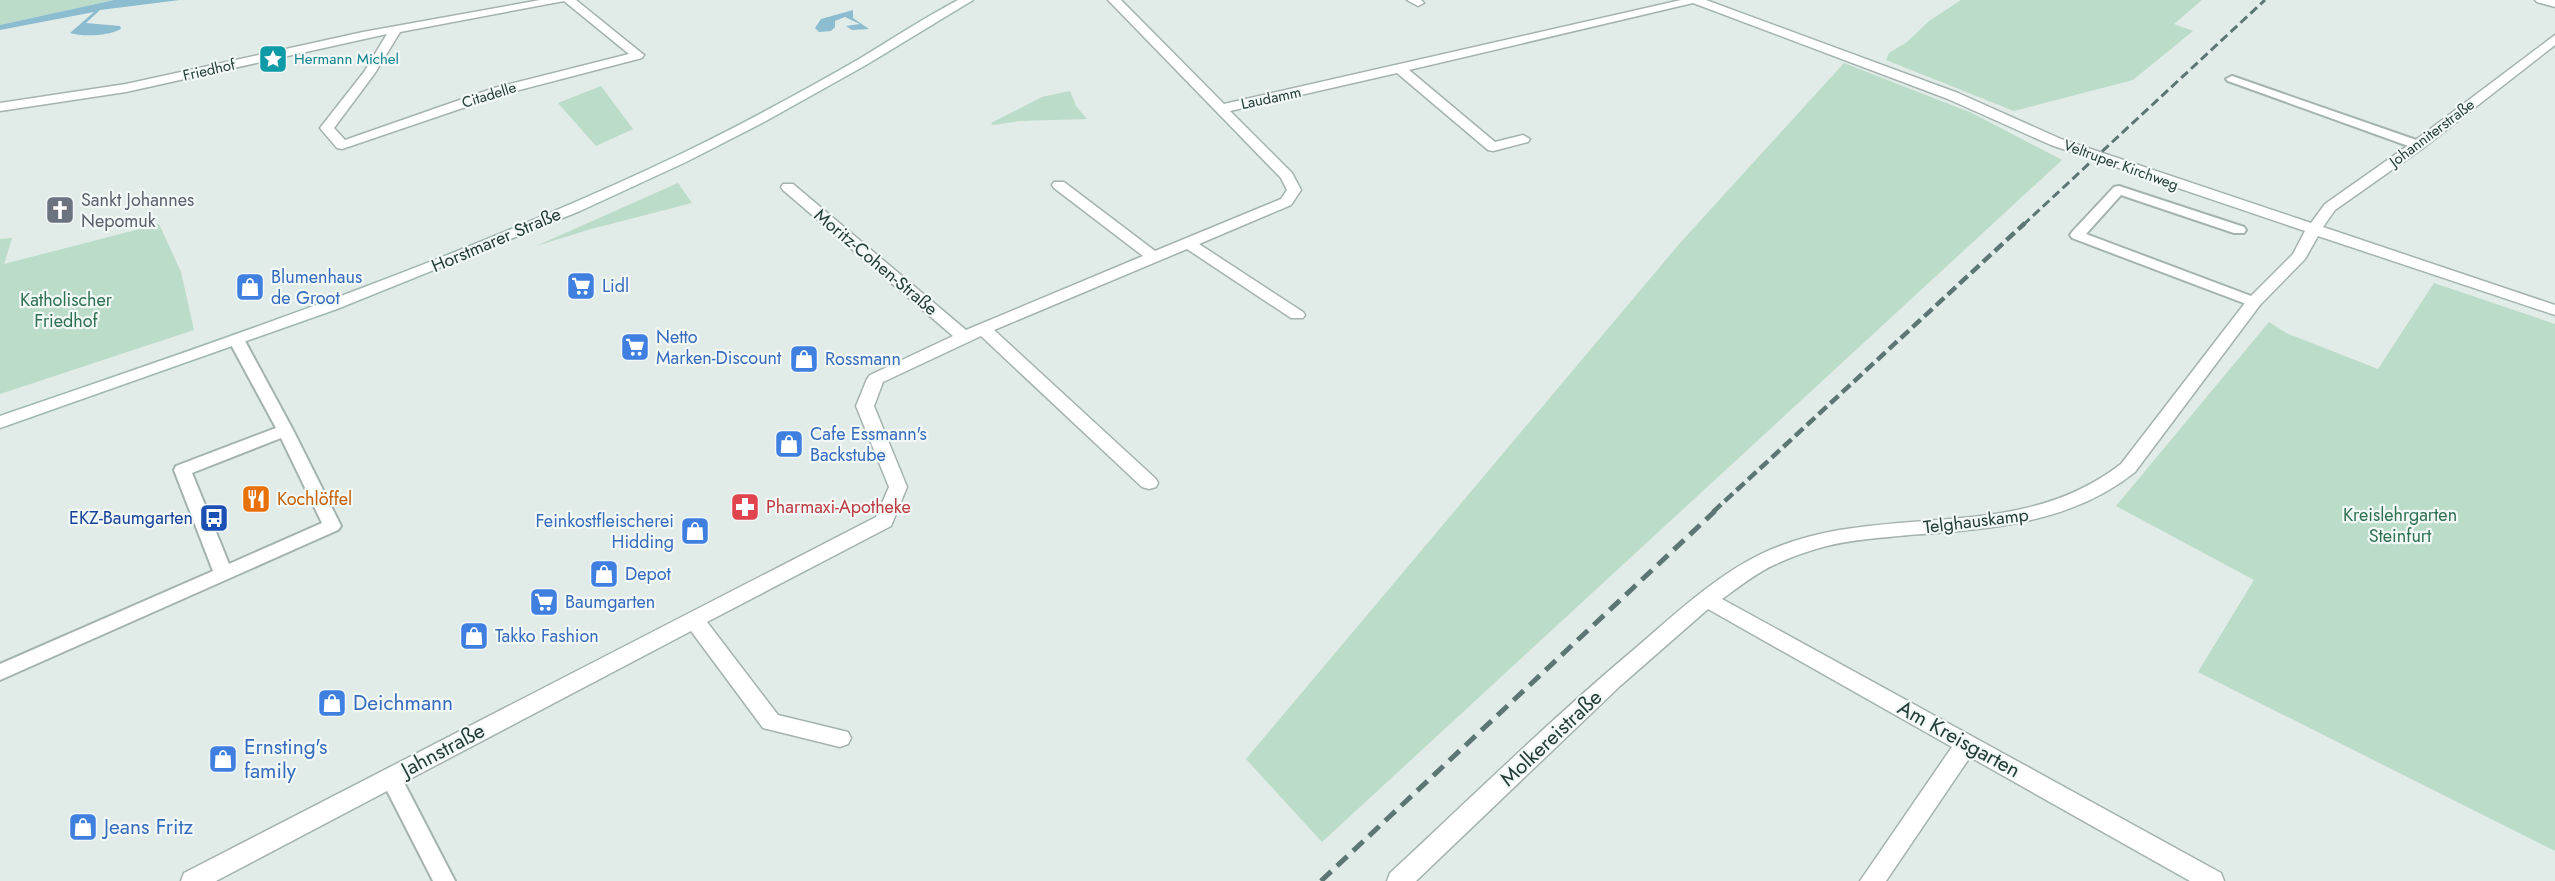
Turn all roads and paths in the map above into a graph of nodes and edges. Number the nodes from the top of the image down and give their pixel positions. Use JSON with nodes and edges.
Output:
{"nodes":[{"id":1,"x":559,"y":0,"type":"edge"},
{"id":2,"x":569,"y":0,"type":"edge"},
{"id":3,"x":967,"y":0,"type":"edge"},
{"id":4,"x":1114,"y":0,"type":"edge"},
{"id":5,"x":1693,"y":0,"type":"edge"},
{"id":6,"x":2541,"y":0,"type":"edge"},
{"id":7,"x":2555,"y":4,"type":"edge"},
{"id":8,"x":396,"y":29,"type":"junction"},
{"id":9,"x":2553,"y":44,"type":"edge"},
{"id":10,"x":1401,"y":70,"type":"junction"},
{"id":11,"x":2232,"y":79,"type":"dead end"},
{"id":12,"x":0,"y":107,"type":"edge"},
{"id":13,"x":1221,"y":110,"type":"junction"},
{"id":14,"x":1523,"y":139,"type":"dead end"},
{"id":15,"x":2418,"y":145,"type":"junction"},
{"id":16,"x":1059,"y":185,"type":"dead end"},
{"id":17,"x":788,"y":187,"type":"dead end"},
{"id":18,"x":2239,"y":230,"type":"dead end"},
{"id":19,"x":2313,"y":231,"type":"junction"},
{"id":20,"x":1188,"y":243,"type":"junction"},
{"id":21,"x":1152,"y":256,"type":"junction"},
{"id":22,"x":2254,"y":302,"type":"junction"},
{"id":23,"x":2555,"y":310,"type":"edge"},
{"id":24,"x":1297,"y":315,"type":"dead end"},
{"id":25,"x":983,"y":329,"type":"junction"},
{"id":26,"x":964,"y":337,"type":"junction"},
{"id":27,"x":237,"y":341,"type":"junction"},
{"id":28,"x":0,"y":422,"type":"edge"},
{"id":29,"x":285,"y":430,"type":"junction"},
{"id":30,"x":1149,"y":483,"type":"dead end"},
{"id":31,"x":223,"y":573,"type":"junction"},
{"id":32,"x":1706,"y":598,"type":"junction"},
{"id":33,"x":693,"y":619,"type":"junction"},
{"id":34,"x":0,"y":672,"type":"edge"},
{"id":35,"x":840,"y":738,"type":"dead end"},
{"id":36,"x":1967,"y":743,"type":"junction"},
{"id":37,"x":391,"y":777,"type":"junction"},
{"id":38,"x":193,"y":881,"type":"edge"},
{"id":39,"x":444,"y":881,"type":"edge"},
{"id":40,"x":1399,"y":881,"type":"edge"},
{"id":41,"x":1872,"y":881,"type":"edge"},
{"id":42,"x":2212,"y":881,"type":"edge"}],
"edges":[{"from":1,"to":8,"type":"street","name":"Friedhof"},
{"from":2,"to":8,"type":"street","name":"Citadelle"},
{"from":3,"to":27,"type":"street","name":"Horstmarer Straße"},
{"from":4,"to":13,"type":"street","name":"Laudamm"},
{"from":5,"to":10,"type":"street","name":"Laudamm"},
{"from":5,"to":19,"type":"street","name":"Veltruper Kirchweg"},
{"from":6,"to":7,"type":"street"},
{"from":8,"to":12,"type":"street","name":"Friedhof"},
{"from":9,"to":15,"type":"street","name":"Johanniterstraße"},
{"from":10,"to":13,"type":"street","name":"Laudamm"},
{"from":10,"to":14,"type":"street"},
{"from":11,"to":15,"type":"lane"},
{"from":13,"to":20,"type":"street"},
{"from":15,"to":19,"type":"street","name":"Johanniterstraße"},
{"from":16,"to":21,"type":"street"},
{"from":17,"to":26,"type":"street","name":"Moritz-Cohen-Straße"},
{"from":18,"to":22,"type":"lane"},
{"from":19,"to":22,"type":"street","name":"Telghauskamp"},
{"from":19,"to":23,"type":"street","name":"Veltruper Kirchweg"},
{"from":20,"to":21,"type":"street"},
{"from":20,"to":24,"type":"street"},
{"from":21,"to":25,"type":"street"},
{"from":22,"to":32,"type":"street","name":"Telghauskamp"},
{"from":25,"to":26,"type":"street"},
{"from":25,"to":30,"type":"street"},
{"from":26,"to":33,"type":"street","name":"Jahnstraße"},
{"from":27,"to":28,"type":"street","name":"Horstmarer Straße"},
{"from":27,"to":29,"type":"lane"},
{"from":29,"to":31,"type":"lane"},
{"from":29,"to":31,"type":"lane"},
{"from":31,"to":34,"type":"lane"},
{"from":32,"to":36,"type":"street","name":"Am Kreisgarten"},
{"from":32,"to":40,"type":"street","name":"Molkereistraße"},
{"from":33,"to":35,"type":"street"},
{"from":33,"to":37,"type":"street","name":"Jahnstraße"},
{"from":36,"to":41,"type":"street"},
{"from":36,"to":42,"type":"street","name":"Am Kreisgarten"},
{"from":37,"to":38,"type":"street","name":"Jahnstraße"},
{"from":37,"to":39,"type":"lane"}]}
